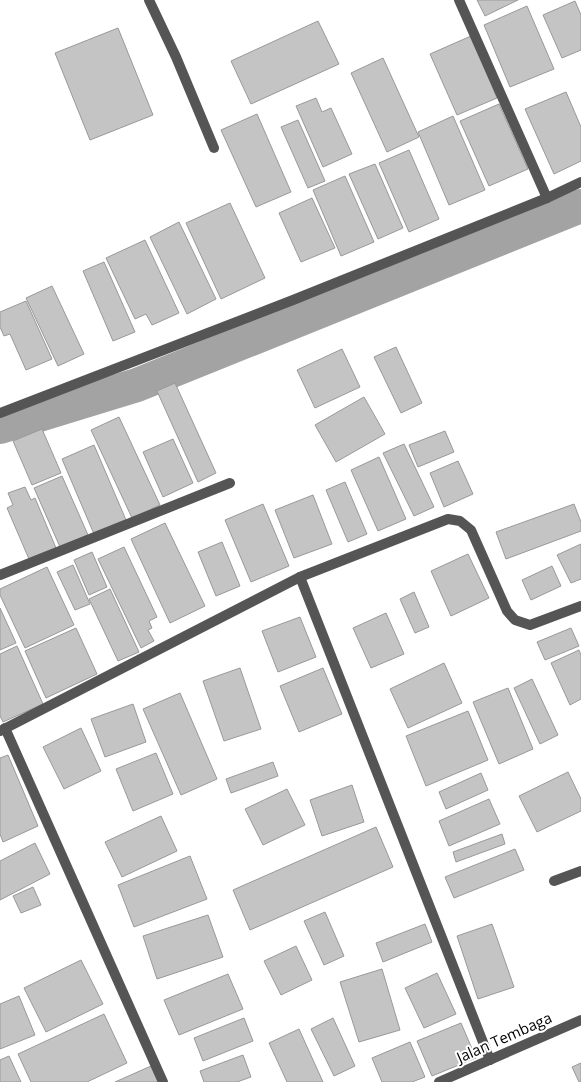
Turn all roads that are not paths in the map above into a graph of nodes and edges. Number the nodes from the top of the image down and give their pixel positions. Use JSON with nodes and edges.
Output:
{"nodes":[{"id":1,"x":149,"y":0,"type":"edge"},
{"id":2,"x":459,"y":0,"type":"edge"},
{"id":3,"x":214,"y":148,"type":"dead end"},
{"id":4,"x":581,"y":182,"type":"edge"},
{"id":5,"x":547,"y":198,"type":"junction"},
{"id":6,"x":0,"y":413,"type":"edge"},
{"id":7,"x":230,"y":483,"type":"dead end"},
{"id":8,"x":0,"y":575,"type":"edge"},
{"id":9,"x":300,"y":577,"type":"junction"},
{"id":10,"x":581,"y":606,"type":"edge"},
{"id":11,"x":2,"y":730,"type":"edge"},
{"id":12,"x":581,"y":871,"type":"edge"},
{"id":13,"x":554,"y":881,"type":"dead end"},
{"id":14,"x":581,"y":1020,"type":"edge"},
{"id":15,"x":490,"y":1060,"type":"junction"},
{"id":16,"x":164,"y":1082,"type":"edge"},
{"id":17,"x":439,"y":1082,"type":"edge"}],
"edges":[{"from":1,"to":3,"type":"street"},
{"from":2,"to":5,"type":"street"},
{"from":4,"to":5,"type":"street"},
{"from":5,"to":6,"type":"street"},
{"from":7,"to":8,"type":"street"},
{"from":9,"to":10,"type":"street"},
{"from":9,"to":11,"type":"street"},
{"from":9,"to":15,"type":"street"},
{"from":11,"to":16,"type":"street"},
{"from":12,"to":13,"type":"street"},
{"from":14,"to":15,"type":"street","name":"Jalan Tembaga"},
{"from":15,"to":17,"type":"street","name":"Jalan Tembaga"}]}
